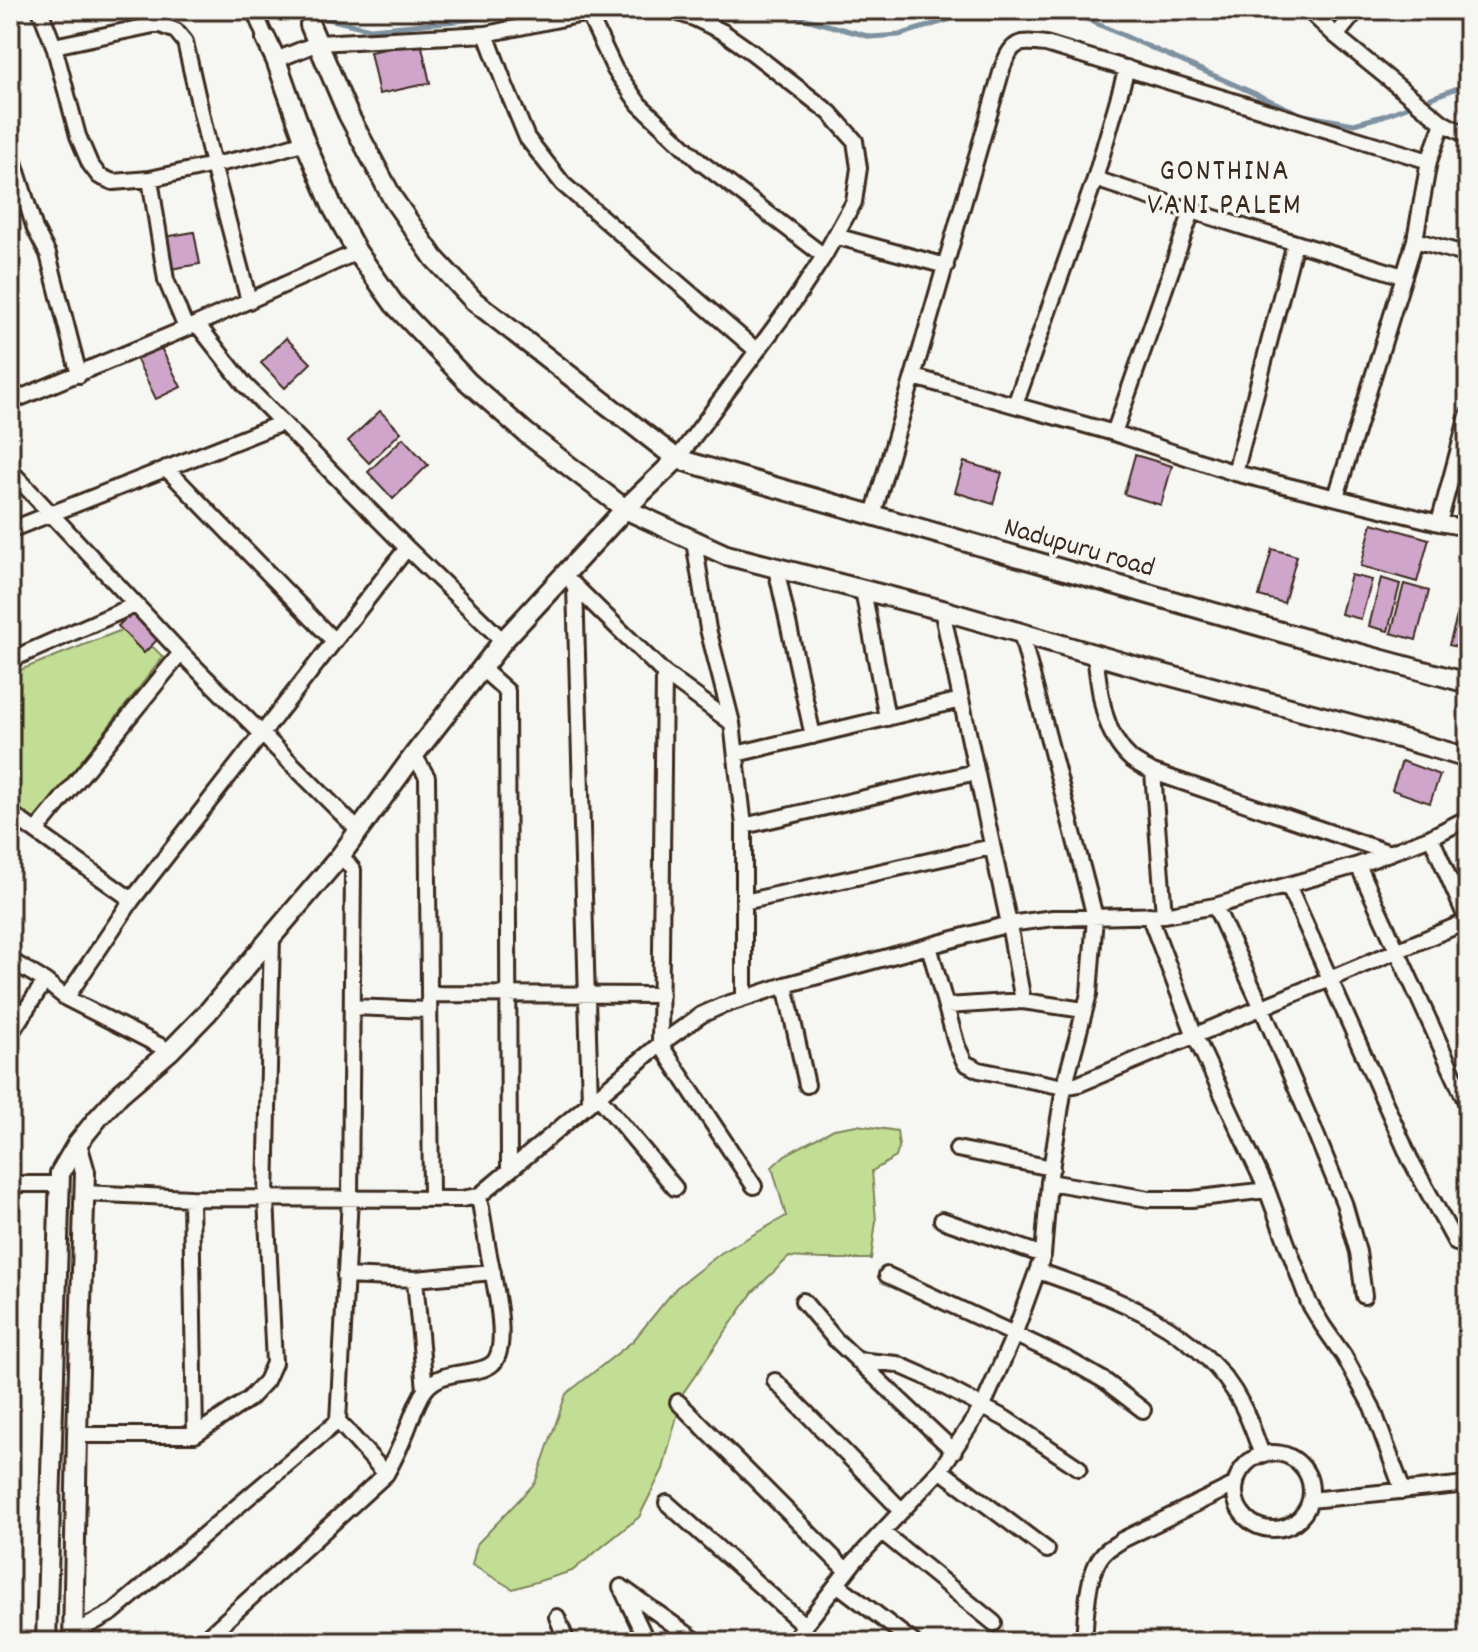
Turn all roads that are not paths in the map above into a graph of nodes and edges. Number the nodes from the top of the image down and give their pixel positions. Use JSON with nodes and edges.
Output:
{"nodes":[{"id":1,"x":40,"y":10,"type":"edge"},
{"id":2,"x":254,"y":10,"type":"edge"},
{"id":3,"x":628,"y":10,"type":"edge"},
{"id":4,"x":670,"y":10,"type":"edge"},
{"id":5,"x":1308,"y":10,"type":"edge"},
{"id":6,"x":1357,"y":10,"type":"edge"},
{"id":7,"x":588,"y":13,"type":"junction"},
{"id":8,"x":306,"y":18,"type":"edge"},
{"id":9,"x":486,"y":34,"type":"junction"},
{"id":10,"x":1336,"y":36,"type":"junction"},
{"id":11,"x":266,"y":39,"type":"joint"},
{"id":12,"x":318,"y":43,"type":"junction"},
{"id":13,"x":54,"y":46,"type":"junction"},
{"id":14,"x":276,"y":60,"type":"junction"},
{"id":15,"x":1127,"y":68,"type":"junction"},
{"id":16,"x":1443,"y":123,"type":"junction"},
{"id":17,"x":1468,"y":136,"type":"edge"},
{"id":18,"x":305,"y":142,"type":"junction"},
{"id":19,"x":10,"y":149,"type":"edge"},
{"id":20,"x":1429,"y":161,"type":"junction"},
{"id":21,"x":12,"y":164,"type":"edge"},
{"id":22,"x":213,"y":165,"type":"junction"},
{"id":23,"x":150,"y":179,"type":"junction"},
{"id":24,"x":1095,"y":179,"type":"junction"},
{"id":25,"x":1192,"y":211,"type":"junction"},
{"id":26,"x":835,"y":236,"type":"junction"},
{"id":27,"x":1415,"y":240,"type":"junction"},
{"id":28,"x":1295,"y":243,"type":"junction"},
{"id":29,"x":357,"y":252,"type":"junction"},
{"id":30,"x":1468,"y":255,"type":"edge"},
{"id":31,"x":824,"y":256,"type":"junction"},
{"id":32,"x":946,"y":266,"type":"junction"},
{"id":33,"x":1403,"y":276,"type":"junction"},
{"id":34,"x":249,"y":301,"type":"junction"},
{"id":35,"x":191,"y":326,"type":"junction"},
{"id":36,"x":756,"y":350,"type":"junction"},
{"id":37,"x":79,"y":375,"type":"junction"},
{"id":38,"x":914,"y":377,"type":"junction"},
{"id":39,"x":10,"y":402,"type":"edge"},
{"id":40,"x":1015,"y":405,"type":"junction"},
{"id":41,"x":1468,"y":415,"type":"edge"},
{"id":42,"x":282,"y":423,"type":"junction"},
{"id":43,"x":1114,"y":433,"type":"junction"},
{"id":44,"x":677,"y":459,"type":"junction"},
{"id":45,"x":166,"y":468,"type":"junction"},
{"id":46,"x":10,"y":470,"type":"edge"},
{"id":47,"x":1235,"y":473,"type":"junction"},
{"id":48,"x":1336,"y":497,"type":"junction"},
{"id":49,"x":625,"y":509,"type":"junction"},
{"id":50,"x":49,"y":513,"type":"junction"},
{"id":51,"x":873,"y":515,"type":"junction"},
{"id":52,"x":1439,"y":523,"type":"junction"},
{"id":53,"x":1468,"y":528,"type":"edge"},
{"id":54,"x":10,"y":530,"type":"edge"},
{"id":55,"x":694,"y":541,"type":"junction"},
{"id":56,"x":407,"y":548,"type":"junction"},
{"id":57,"x":776,"y":568,"type":"junction"},
{"id":58,"x":570,"y":581,"type":"junction"},
{"id":59,"x":863,"y":590,"type":"junction"},
{"id":60,"x":135,"y":605,"type":"junction"},
{"id":61,"x":942,"y":610,"type":"junction"},
{"id":62,"x":1021,"y":633,"type":"junction"},
{"id":63,"x":334,"y":641,"type":"junction"},
{"id":64,"x":503,"y":641,"type":"junction"},
{"id":65,"x":181,"y":653,"type":"junction"},
{"id":66,"x":1095,"y":655,"type":"junction"},
{"id":67,"x":10,"y":660,"type":"edge"},
{"id":68,"x":481,"y":668,"type":"junction"},
{"id":69,"x":664,"y":673,"type":"junction"},
{"id":70,"x":1468,"y":683,"type":"edge"},
{"id":71,"x":961,"y":700,"type":"junction"},
{"id":72,"x":887,"y":718,"type":"junction"},
{"id":73,"x":732,"y":723,"type":"junction"},
{"id":74,"x":262,"y":732,"type":"junction"},
{"id":75,"x":813,"y":736,"type":"junction"},
{"id":76,"x":736,"y":754,"type":"junction"},
{"id":77,"x":414,"y":755,"type":"junction"},
{"id":78,"x":1468,"y":758,"type":"edge"},
{"id":79,"x":976,"y":772,"type":"junction"},
{"id":80,"x":1153,"y":772,"type":"junction"},
{"id":81,"x":10,"y":813,"type":"edge"},
{"id":82,"x":1468,"y":818,"type":"edge"},
{"id":83,"x":744,"y":826,"type":"junction"},
{"id":84,"x":36,"y":831,"type":"junction"},
{"id":85,"x":359,"y":831,"type":"junction"},
{"id":86,"x":1431,"y":837,"type":"junction"},
{"id":87,"x":992,"y":847,"type":"junction"},
{"id":88,"x":1390,"y":853,"type":"junction"},
{"id":89,"x":341,"y":855,"type":"junction"},
{"id":90,"x":1358,"y":865,"type":"junction"},
{"id":91,"x":1288,"y":885,"type":"junction"},
{"id":92,"x":132,"y":900,"type":"junction"},
{"id":93,"x":744,"y":902,"type":"junction"},
{"id":94,"x":1215,"y":906,"type":"junction"},
{"id":95,"x":1156,"y":915,"type":"junction"},
{"id":96,"x":1095,"y":917,"type":"junction"},
{"id":97,"x":1468,"y":921,"type":"edge"},
{"id":98,"x":1009,"y":924,"type":"junction"},
{"id":99,"x":272,"y":936,"type":"junction"},
{"id":100,"x":929,"y":946,"type":"junction"},
{"id":101,"x":1398,"y":950,"type":"junction"},
{"id":102,"x":10,"y":960,"type":"edge"},
{"id":103,"x":1329,"y":979,"type":"junction"},
{"id":104,"x":45,"y":981,"type":"junction"},
{"id":105,"x":785,"y":985,"type":"junction"},
{"id":106,"x":429,"y":994,"type":"junction"},
{"id":107,"x":508,"y":994,"type":"junction"},
{"id":108,"x":587,"y":994,"type":"junction"},
{"id":109,"x":661,"y":995,"type":"junction"},
{"id":110,"x":66,"y":998,"type":"junction"},
{"id":111,"x":744,"y":998,"type":"junction"},
{"id":112,"x":1023,"y":1001,"type":"junction"},
{"id":113,"x":947,"y":1006,"type":"junction"},
{"id":114,"x":352,"y":1007,"type":"junction"},
{"id":115,"x":1262,"y":1008,"type":"junction"},
{"id":116,"x":429,"y":1010,"type":"junction"},
{"id":117,"x":1084,"y":1010,"type":"junction"},
{"id":118,"x":10,"y":1034,"type":"edge"},
{"id":119,"x":1195,"y":1036,"type":"junction"},
{"id":120,"x":660,"y":1044,"type":"junction"},
{"id":121,"x":170,"y":1051,"type":"junction"},
{"id":122,"x":807,"y":1085,"type":"dead end"},
{"id":123,"x":1064,"y":1087,"type":"junction"},
{"id":124,"x":594,"y":1099,"type":"junction"},
{"id":125,"x":1468,"y":1106,"type":"edge"},
{"id":126,"x":77,"y":1144,"type":"junction"},
{"id":127,"x":957,"y":1149,"type":"dead end"},
{"id":128,"x":509,"y":1170,"type":"junction"},
{"id":129,"x":1050,"y":1175,"type":"junction"},
{"id":130,"x":10,"y":1184,"type":"edge"},
{"id":131,"x":60,"y":1184,"type":"junction"},
{"id":132,"x":754,"y":1186,"type":"dead end"},
{"id":133,"x":675,"y":1188,"type":"dead end"},
{"id":134,"x":1267,"y":1190,"type":"junction"},
{"id":135,"x":83,"y":1193,"type":"junction"},
{"id":136,"x":479,"y":1196,"type":"junction"},
{"id":137,"x":191,"y":1198,"type":"junction"},
{"id":138,"x":266,"y":1198,"type":"junction"},
{"id":139,"x":350,"y":1198,"type":"junction"},
{"id":140,"x":431,"y":1198,"type":"junction"},
{"id":141,"x":942,"y":1220,"type":"dead end"},
{"id":142,"x":1456,"y":1243,"type":"dead end"},
{"id":143,"x":1043,"y":1255,"type":"junction"},
{"id":144,"x":1038,"y":1271,"type":"junction"},
{"id":145,"x":493,"y":1272,"type":"junction"},
{"id":146,"x":887,"y":1275,"type":"dead end"},
{"id":147,"x":345,"y":1276,"type":"junction"},
{"id":148,"x":415,"y":1279,"type":"junction"},
{"id":149,"x":1364,"y":1296,"type":"dead end"},
{"id":150,"x":803,"y":1301,"type":"dead end"},
{"id":151,"x":1014,"y":1335,"type":"junction"},
{"id":152,"x":857,"y":1360,"type":"junction"},
{"id":153,"x":775,"y":1381,"type":"dead end"},
{"id":154,"x":425,"y":1390,"type":"junction"},
{"id":155,"x":678,"y":1402,"type":"dead end"},
{"id":156,"x":983,"y":1406,"type":"junction"},
{"id":157,"x":1143,"y":1410,"type":"dead end"},
{"id":158,"x":338,"y":1421,"type":"junction"},
{"id":159,"x":77,"y":1435,"type":"junction"},
{"id":160,"x":195,"y":1435,"type":"junction"},
{"id":161,"x":954,"y":1451,"type":"junction"},
{"id":162,"x":1262,"y":1455,"type":"junction"},
{"id":163,"x":1079,"y":1468,"type":"dead end"},
{"id":164,"x":940,"y":1470,"type":"junction"},
{"id":165,"x":386,"y":1474,"type":"junction"},
{"id":166,"x":1236,"y":1484,"type":"junction"},
{"id":167,"x":1468,"y":1484,"type":"edge"},
{"id":168,"x":1403,"y":1491,"type":"junction"},
{"id":169,"x":1310,"y":1500,"type":"junction"},
{"id":170,"x":667,"y":1503,"type":"dead end"},
{"id":171,"x":902,"y":1511,"type":"junction"},
{"id":172,"x":882,"y":1532,"type":"junction"},
{"id":173,"x":1047,"y":1550,"type":"dead end"},
{"id":174,"x":847,"y":1571,"type":"junction"},
{"id":175,"x":837,"y":1584,"type":"junction"},
{"id":176,"x":557,"y":1617,"type":"dead end"},
{"id":177,"x":994,"y":1623,"type":"dead end"},
{"id":178,"x":804,"y":1625,"type":"junction"},
{"id":179,"x":73,"y":1638,"type":"edge"},
{"id":180,"x":794,"y":1641,"type":"edge"},
{"id":181,"x":46,"y":1642,"type":"edge"},
{"id":182,"x":202,"y":1642,"type":"edge"},
{"id":183,"x":567,"y":1642,"type":"edge"},
{"id":184,"x":647,"y":1642,"type":"edge"},
{"id":185,"x":698,"y":1642,"type":"edge"},
{"id":186,"x":913,"y":1642,"type":"edge"},
{"id":187,"x":1084,"y":1642,"type":"edge"}],
"edges":[{"from":1,"to":13,"type":"street"},
{"from":2,"to":11,"type":"street"},
{"from":3,"to":7,"type":"street"},
{"from":4,"to":26,"type":"street"},
{"from":5,"to":10,"type":"street"},
{"from":6,"to":10,"type":"street"},
{"from":7,"to":9,"type":"street"},
{"from":7,"to":31,"type":"street"},
{"from":8,"to":12,"type":"street"},
{"from":9,"to":12,"type":"street"},
{"from":9,"to":36,"type":"street"},
{"from":10,"to":16,"type":"street"},
{"from":11,"to":14,"type":"street"},
{"from":12,"to":14,"type":"street"},
{"from":12,"to":44,"type":"street"},
{"from":13,"to":22,"type":"street"},
{"from":13,"to":23,"type":"street"},
{"from":14,"to":18,"type":"street"},
{"from":15,"to":20,"type":"street"},
{"from":15,"to":24,"type":"street"},
{"from":15,"to":32,"type":"street"},
{"from":16,"to":17,"type":"street"},
{"from":16,"to":20,"type":"street"},
{"from":18,"to":22,"type":"street"},
{"from":18,"to":29,"type":"street"},
{"from":19,"to":21,"type":"street"},
{"from":20,"to":27,"type":"street"},
{"from":21,"to":37,"type":"street"},
{"from":22,"to":23,"type":"street"},
{"from":22,"to":34,"type":"street"},
{"from":23,"to":35,"type":"street"},
{"from":24,"to":25,"type":"street"},
{"from":24,"to":40,"type":"street"},
{"from":25,"to":28,"type":"street"},
{"from":25,"to":43,"type":"street"},
{"from":26,"to":31,"type":"street"},
{"from":26,"to":32,"type":"street"},
{"from":27,"to":30,"type":"street"},
{"from":27,"to":33,"type":"street"},
{"from":28,"to":33,"type":"street"},
{"from":28,"to":47,"type":"street"},
{"from":29,"to":34,"type":"street"},
{"from":29,"to":49,"type":"street"},
{"from":31,"to":36,"type":"street"},
{"from":32,"to":38,"type":"street"},
{"from":33,"to":48,"type":"street"},
{"from":34,"to":35,"type":"street"},
{"from":35,"to":37,"type":"street"},
{"from":35,"to":42,"type":"street"},
{"from":36,"to":44,"type":"street"},
{"from":37,"to":39,"type":"street"},
{"from":38,"to":40,"type":"street"},
{"from":38,"to":51,"type":"street"},
{"from":40,"to":43,"type":"street"},
{"from":41,"to":52,"type":"street"},
{"from":42,"to":45,"type":"street"},
{"from":42,"to":56,"type":"street"},
{"from":43,"to":47,"type":"street"},
{"from":44,"to":49,"type":"street"},
{"from":44,"to":51,"type":"street","name":"Nadupuru road"},
{"from":45,"to":50,"type":"street"},
{"from":45,"to":63,"type":"street"},
{"from":46,"to":50,"type":"street"},
{"from":47,"to":48,"type":"street"},
{"from":48,"to":52,"type":"street"},
{"from":49,"to":55,"type":"street"},
{"from":49,"to":58,"type":"street"},
{"from":50,"to":54,"type":"street"},
{"from":50,"to":60,"type":"street"},
{"from":51,"to":70,"type":"street","name":"Nadupuru road"},
{"from":52,"to":53,"type":"street"},
{"from":55,"to":57,"type":"street"},
{"from":55,"to":73,"type":"street"},
{"from":56,"to":63,"type":"street"},
{"from":56,"to":64,"type":"street"},
{"from":57,"to":59,"type":"street"},
{"from":57,"to":75,"type":"street"},
{"from":58,"to":64,"type":"street"},
{"from":58,"to":69,"type":"street"},
{"from":58,"to":108,"type":"street"},
{"from":59,"to":61,"type":"street"},
{"from":59,"to":72,"type":"street"},
{"from":60,"to":65,"type":"street"},
{"from":60,"to":67,"type":"street"},
{"from":61,"to":62,"type":"street"},
{"from":61,"to":71,"type":"street"},
{"from":62,"to":66,"type":"street"},
{"from":62,"to":96,"type":"street"},
{"from":63,"to":74,"type":"street"},
{"from":64,"to":68,"type":"street"},
{"from":65,"to":74,"type":"street"},
{"from":65,"to":84,"type":"street"},
{"from":66,"to":78,"type":"street"},
{"from":66,"to":80,"type":"street"},
{"from":68,"to":77,"type":"street"},
{"from":68,"to":107,"type":"street"},
{"from":69,"to":73,"type":"street"},
{"from":69,"to":109,"type":"street"},
{"from":71,"to":72,"type":"street"},
{"from":71,"to":79,"type":"street"},
{"from":72,"to":75,"type":"street"},
{"from":73,"to":76,"type":"street"},
{"from":74,"to":85,"type":"street"},
{"from":74,"to":92,"type":"street"},
{"from":75,"to":76,"type":"street"},
{"from":76,"to":83,"type":"street"},
{"from":77,"to":85,"type":"street"},
{"from":77,"to":106,"type":"street"},
{"from":79,"to":83,"type":"street"},
{"from":79,"to":87,"type":"street"},
{"from":80,"to":88,"type":"street"},
{"from":80,"to":95,"type":"street"},
{"from":81,"to":84,"type":"street"},
{"from":82,"to":86,"type":"street"},
{"from":83,"to":93,"type":"street"},
{"from":84,"to":92,"type":"street"},
{"from":85,"to":89,"type":"street"},
{"from":86,"to":88,"type":"street"},
{"from":86,"to":97,"type":"street"},
{"from":87,"to":93,"type":"street"},
{"from":87,"to":98,"type":"street"},
{"from":88,"to":90,"type":"street"},
{"from":89,"to":99,"type":"street"},
{"from":89,"to":114,"type":"street"},
{"from":90,"to":91,"type":"street"},
{"from":90,"to":101,"type":"street"},
{"from":91,"to":94,"type":"street"},
{"from":91,"to":103,"type":"street"},
{"from":92,"to":110,"type":"street"},
{"from":93,"to":111,"type":"street"},
{"from":94,"to":95,"type":"street"},
{"from":94,"to":115,"type":"street"},
{"from":95,"to":96,"type":"street"},
{"from":95,"to":119,"type":"street"},
{"from":96,"to":98,"type":"street"},
{"from":96,"to":117,"type":"street"},
{"from":97,"to":101,"type":"street"},
{"from":98,"to":100,"type":"street"},
{"from":98,"to":112,"type":"street"},
{"from":99,"to":121,"type":"street"},
{"from":99,"to":138,"type":"street"},
{"from":100,"to":105,"type":"street"},
{"from":100,"to":113,"type":"street"},
{"from":101,"to":103,"type":"street"},
{"from":101,"to":125,"type":"street"},
{"from":102,"to":104,"type":"street"},
{"from":103,"to":115,"type":"street"},
{"from":103,"to":142,"type":"street"},
{"from":104,"to":110,"type":"street"},
{"from":104,"to":118,"type":"street"},
{"from":105,"to":111,"type":"street"},
{"from":105,"to":122,"type":"street"},
{"from":106,"to":107,"type":"street"},
{"from":106,"to":116,"type":"street"},
{"from":107,"to":108,"type":"street"},
{"from":107,"to":128,"type":"street"},
{"from":108,"to":109,"type":"street"},
{"from":108,"to":124,"type":"street"},
{"from":109,"to":120,"type":"street"},
{"from":110,"to":121,"type":"street"},
{"from":111,"to":120,"type":"street"},
{"from":112,"to":113,"type":"street"},
{"from":112,"to":117,"type":"street"},
{"from":113,"to":123,"type":"street"},
{"from":114,"to":116,"type":"street"},
{"from":114,"to":139,"type":"street"},
{"from":115,"to":119,"type":"street"},
{"from":115,"to":149,"type":"street"},
{"from":116,"to":140,"type":"street"},
{"from":117,"to":123,"type":"street"},
{"from":119,"to":123,"type":"street"},
{"from":119,"to":134,"type":"street"},
{"from":120,"to":124,"type":"street"},
{"from":120,"to":132,"type":"street"},
{"from":121,"to":126,"type":"street"},
{"from":123,"to":129,"type":"street"},
{"from":124,"to":128,"type":"street"},
{"from":124,"to":133,"type":"street"},
{"from":126,"to":131,"type":"street"},
{"from":126,"to":135,"type":"street"},
{"from":127,"to":129,"type":"street"},
{"from":128,"to":136,"type":"street"},
{"from":129,"to":134,"type":"street"},
{"from":129,"to":143,"type":"street"},
{"from":130,"to":131,"type":"street"},
{"from":131,"to":181,"type":"street"},
{"from":134,"to":168,"type":"street"},
{"from":135,"to":137,"type":"street"},
{"from":135,"to":159,"type":"street"},
{"from":136,"to":140,"type":"street"},
{"from":136,"to":145,"type":"street"},
{"from":137,"to":138,"type":"street"},
{"from":137,"to":160,"type":"street"},
{"from":138,"to":139,"type":"street"},
{"from":138,"to":160,"type":"street"},
{"from":139,"to":140,"type":"street"},
{"from":139,"to":147,"type":"street"},
{"from":141,"to":143,"type":"street"},
{"from":143,"to":144,"type":"street"},
{"from":144,"to":151,"type":"street"},
{"from":144,"to":162,"type":"street"},
{"from":145,"to":148,"type":"street"},
{"from":145,"to":154,"type":"street"},
{"from":146,"to":151,"type":"street"},
{"from":147,"to":148,"type":"street"},
{"from":147,"to":158,"type":"street"},
{"from":148,"to":154,"type":"street"},
{"from":150,"to":152,"type":"street"},
{"from":151,"to":156,"type":"street"},
{"from":151,"to":157,"type":"street"},
{"from":152,"to":156,"type":"street"},
{"from":152,"to":161,"type":"street"},
{"from":153,"to":171,"type":"street"},
{"from":154,"to":165,"type":"street"},
{"from":155,"to":174,"type":"street"},
{"from":156,"to":161,"type":"street"},
{"from":156,"to":163,"type":"street"},
{"from":158,"to":165,"type":"street"},
{"from":158,"to":179,"type":"street"},
{"from":159,"to":160,"type":"street"},
{"from":159,"to":179,"type":"street"},
{"from":161,"to":164,"type":"street"},
{"from":162,"to":166,"type":"street"},
{"from":162,"to":169,"type":"street"},
{"from":164,"to":171,"type":"street"},
{"from":164,"to":173,"type":"street"},
{"from":165,"to":182,"type":"street"},
{"from":166,"to":169,"type":"street"},
{"from":166,"to":187,"type":"street"},
{"from":167,"to":168,"type":"street"},
{"from":168,"to":169,"type":"street"},
{"from":170,"to":178,"type":"street"},
{"from":171,"to":172,"type":"street"},
{"from":172,"to":174,"type":"street"},
{"from":172,"to":177,"type":"street"},
{"from":174,"to":175,"type":"street"},
{"from":175,"to":178,"type":"street"},
{"from":175,"to":186,"type":"street"},
{"from":176,"to":183,"type":"street"},
{"from":178,"to":180,"type":"street"},
{"from":184,"to":185,"type":"street"}]}
